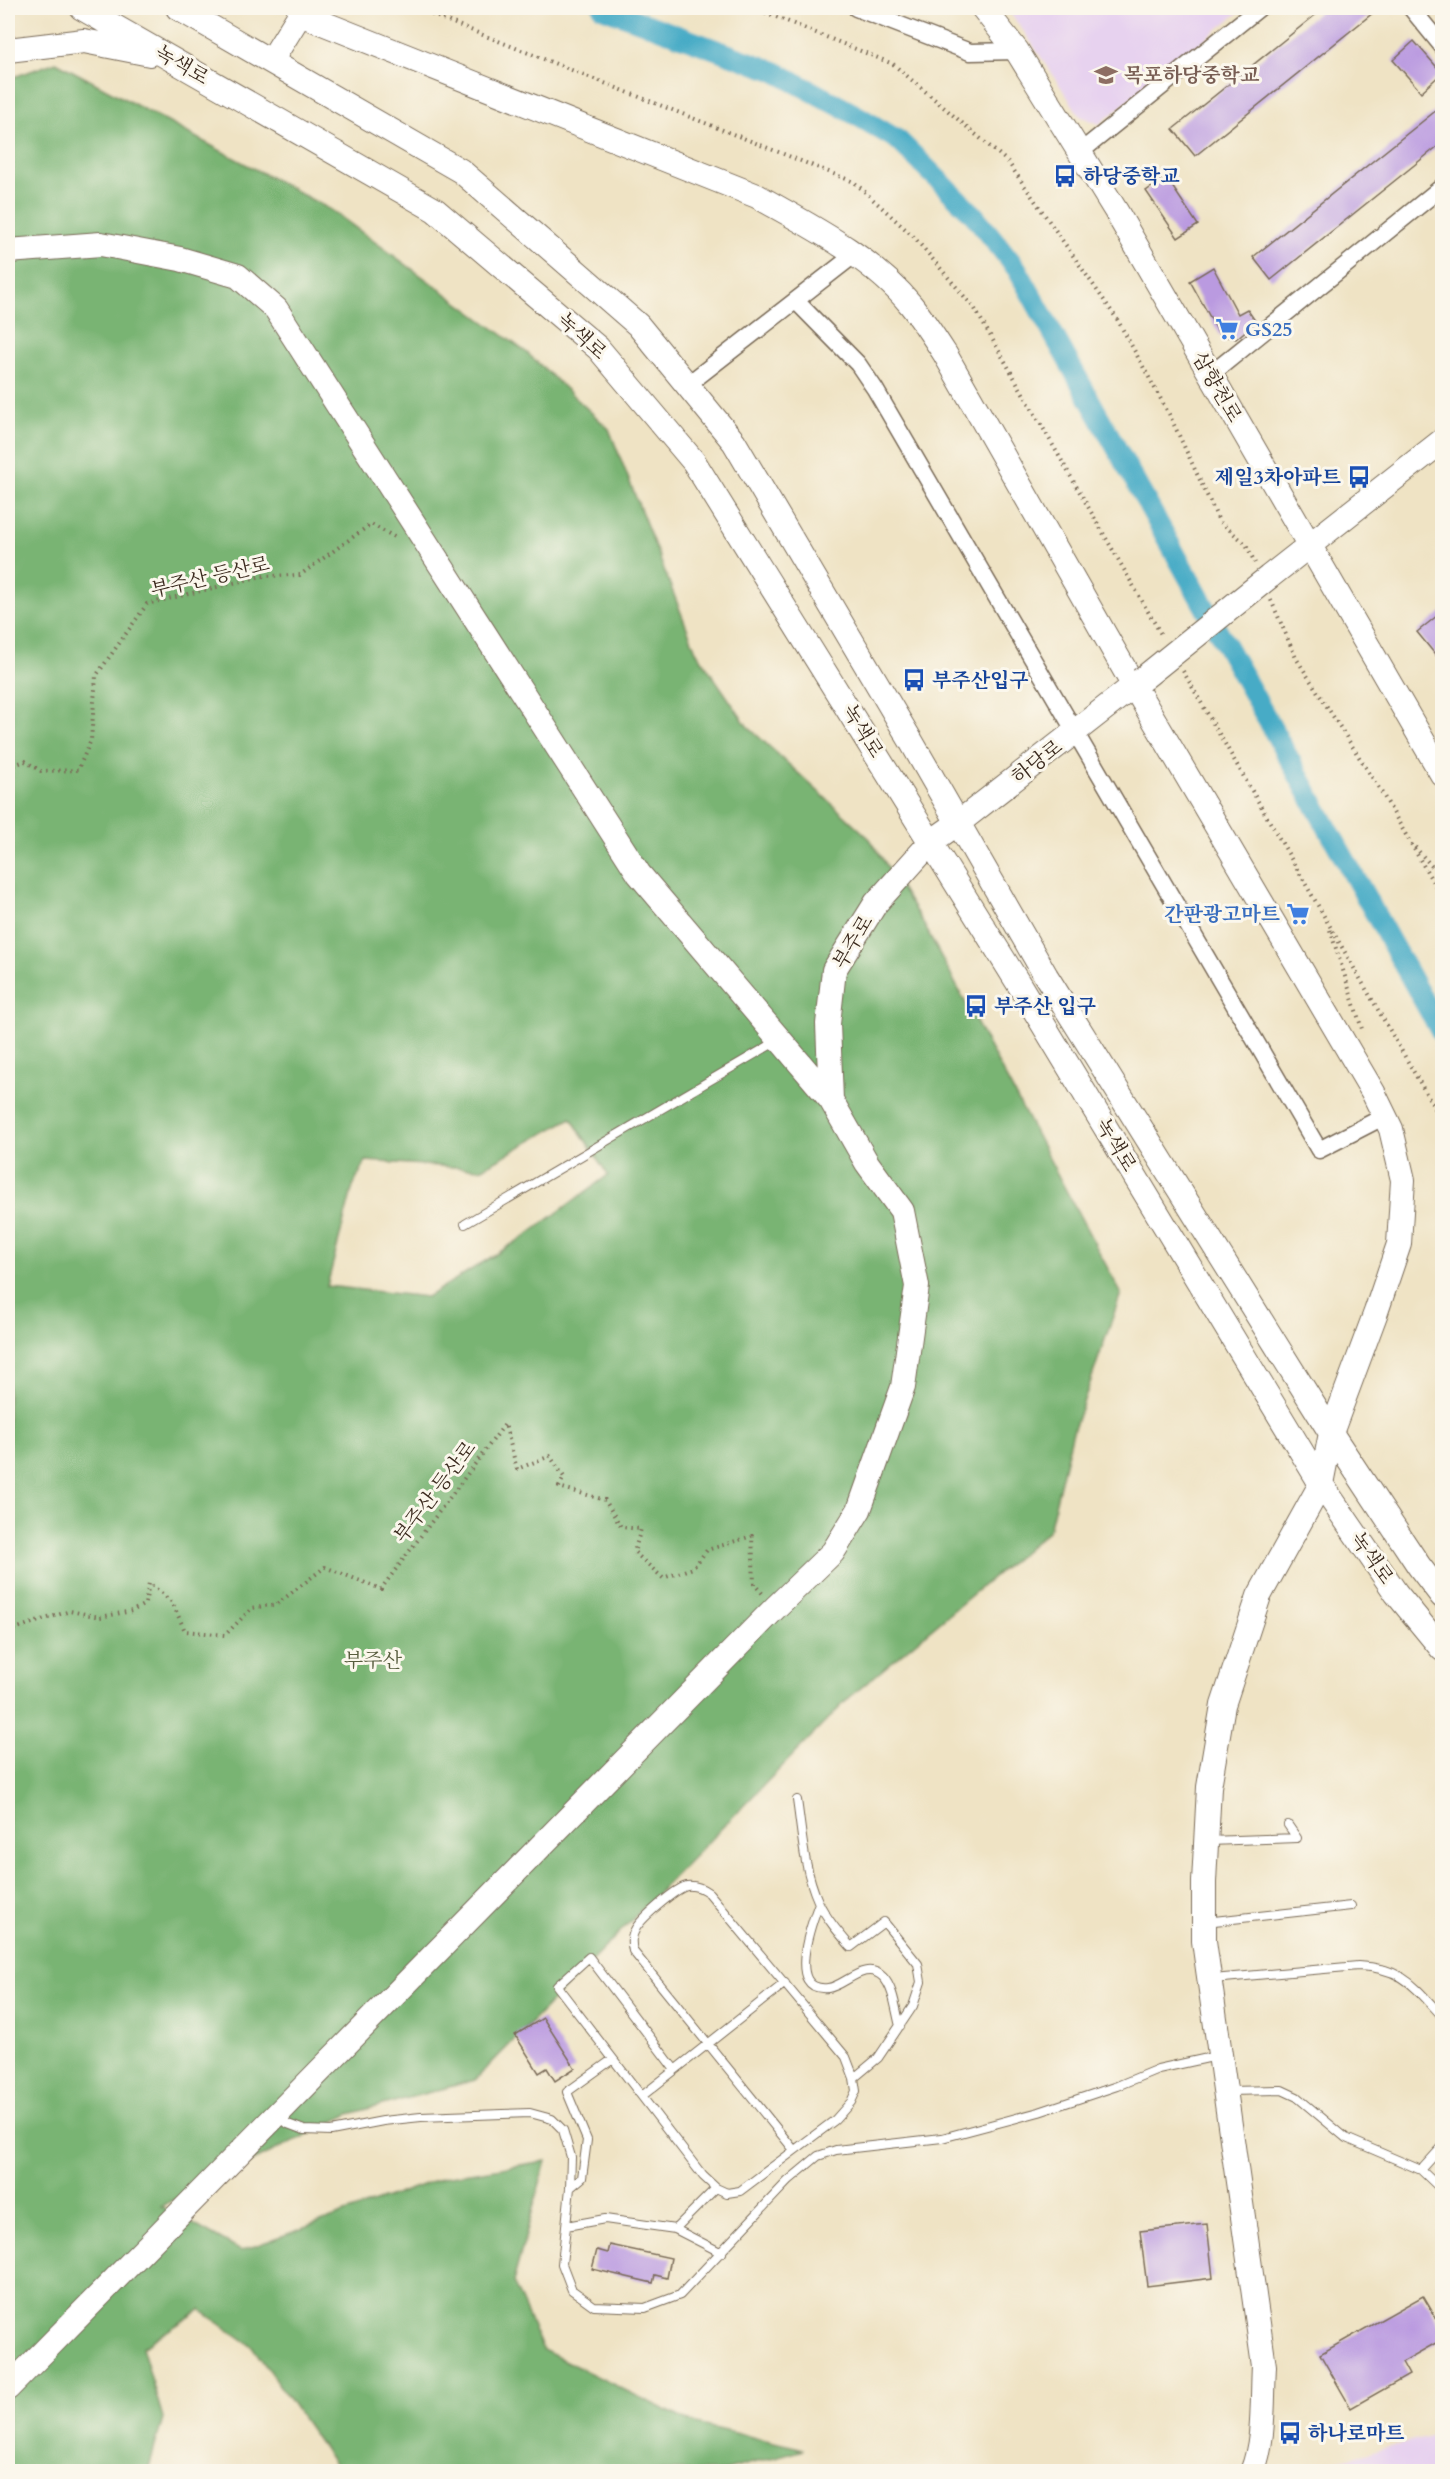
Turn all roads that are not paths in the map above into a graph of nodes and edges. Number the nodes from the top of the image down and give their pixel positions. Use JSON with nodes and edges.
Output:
{"nodes":[{"id":1,"x":82,"y":8,"type":"edge"},
{"id":2,"x":178,"y":8,"type":"edge"},
{"id":3,"x":856,"y":8,"type":"edge"},
{"id":4,"x":982,"y":8,"type":"edge"},
{"id":5,"x":1259,"y":8,"type":"edge"},
{"id":6,"x":1411,"y":8,"type":"edge"},
{"id":7,"x":203,"y":16,"type":"edge"},
{"id":8,"x":1443,"y":46,"type":"edge"},
{"id":9,"x":8,"y":50,"type":"edge"},
{"id":10,"x":1017,"y":51,"type":"junction"},
{"id":11,"x":170,"y":58,"type":"junction"},
{"id":12,"x":271,"y":61,"type":"junction"},
{"id":13,"x":1079,"y":153,"type":"junction"},
{"id":14,"x":1443,"y":187,"type":"edge"},
{"id":15,"x":8,"y":251,"type":"edge"},
{"id":16,"x":854,"y":255,"type":"junction"},
{"id":17,"x":795,"y":301,"type":"junction"},
{"id":18,"x":1210,"y":375,"type":"junction"},
{"id":19,"x":687,"y":385,"type":"junction"},
{"id":20,"x":1443,"y":441,"type":"edge"},
{"id":21,"x":1309,"y":546,"type":"junction"},
{"id":22,"x":1138,"y":683,"type":"junction"},
{"id":23,"x":1075,"y":733,"type":"junction"},
{"id":24,"x":1443,"y":774,"type":"edge"},
{"id":25,"x":958,"y":824,"type":"junction"},
{"id":26,"x":932,"y":842,"type":"junction"},
{"id":27,"x":780,"y":1040,"type":"junction"},
{"id":28,"x":831,"y":1100,"type":"junction"},
{"id":29,"x":1385,"y":1116,"type":"junction"},
{"id":30,"x":465,"y":1224,"type":"dead end"},
{"id":31,"x":1330,"y":1433,"type":"junction"},
{"id":32,"x":1321,"y":1484,"type":"junction"},
{"id":33,"x":1443,"y":1596,"type":"edge"},
{"id":34,"x":1443,"y":1649,"type":"edge"},
{"id":35,"x":797,"y":1800,"type":"dead end"},
{"id":36,"x":1288,"y":1824,"type":"dead end"},
{"id":37,"x":1206,"y":1841,"type":"junction"},
{"id":38,"x":819,"y":1903,"type":"junction"},
{"id":39,"x":1351,"y":1906,"type":"dead end"},
{"id":40,"x":1204,"y":1922,"type":"junction"},
{"id":41,"x":1210,"y":1980,"type":"junction"},
{"id":42,"x":784,"y":1983,"type":"junction"},
{"id":43,"x":1443,"y":2016,"type":"edge"},
{"id":44,"x":900,"y":2026,"type":"junction"},
{"id":45,"x":708,"y":2044,"type":"junction"},
{"id":46,"x":1220,"y":2055,"type":"junction"},
{"id":47,"x":613,"y":2059,"type":"junction"},
{"id":48,"x":675,"y":2070,"type":"junction"},
{"id":49,"x":854,"y":2078,"type":"junction"},
{"id":50,"x":1225,"y":2091,"type":"junction"},
{"id":51,"x":642,"y":2096,"type":"junction"},
{"id":52,"x":277,"y":2114,"type":"junction"},
{"id":53,"x":1443,"y":2147,"type":"edge"},
{"id":54,"x":794,"y":2150,"type":"junction"},
{"id":55,"x":1421,"y":2170,"type":"junction"},
{"id":56,"x":570,"y":2188,"type":"junction"},
{"id":57,"x":716,"y":2188,"type":"junction"},
{"id":58,"x":1443,"y":2190,"type":"edge"},
{"id":59,"x":566,"y":2226,"type":"junction"},
{"id":60,"x":675,"y":2229,"type":"junction"},
{"id":61,"x":722,"y":2253,"type":"junction"},
{"id":62,"x":8,"y":2388,"type":"edge"},
{"id":63,"x":1252,"y":2472,"type":"edge"}],
"edges":[{"from":1,"to":11,"type":"street","name":"녹색로"},
{"from":2,"to":7,"type":"street","name":"녹색로"},
{"from":3,"to":10,"type":"street"},
{"from":4,"to":10,"type":"street","name":"삼향천로"},
{"from":5,"to":13,"type":"street"},
{"from":6,"to":8,"type":"street"},
{"from":7,"to":12,"type":"street","name":"녹색로"},
{"from":9,"to":11,"type":"street"},
{"from":10,"to":13,"type":"street","name":"삼향천로"},
{"from":11,"to":26,"type":"street","name":"녹색로"},
{"from":12,"to":16,"type":"street"},
{"from":12,"to":19,"type":"street","name":"녹색로"},
{"from":13,"to":18,"type":"street","name":"삼향천로"},
{"from":14,"to":18,"type":"street"},
{"from":15,"to":27,"type":"street"},
{"from":16,"to":17,"type":"street"},
{"from":16,"to":22,"type":"street"},
{"from":17,"to":19,"type":"street"},
{"from":17,"to":23,"type":"street"},
{"from":18,"to":21,"type":"street","name":"삼향천로"},
{"from":19,"to":25,"type":"street","name":"녹색로"},
{"from":20,"to":21,"type":"street"},
{"from":21,"to":22,"type":"street","name":"하당로","bridge":true},
{"from":21,"to":24,"type":"street","name":"삼향천로"},
{"from":22,"to":23,"type":"street","name":"하당로"},
{"from":22,"to":29,"type":"street"},
{"from":23,"to":25,"type":"street","name":"하당로"},
{"from":23,"to":29,"type":"street"},
{"from":25,"to":26,"type":"street","name":"하당로"},
{"from":25,"to":31,"type":"street","name":"녹색로"},
{"from":26,"to":28,"type":"street","name":"부주로"},
{"from":26,"to":32,"type":"street","name":"녹색로"},
{"from":27,"to":28,"type":"street"},
{"from":27,"to":30,"type":"lane"},
{"from":28,"to":52,"type":"street"},
{"from":29,"to":31,"type":"street"},
{"from":31,"to":32,"type":"street"},
{"from":31,"to":33,"type":"street","name":"녹색로"},
{"from":32,"to":34,"type":"street","name":"녹색로"},
{"from":32,"to":37,"type":"street"},
{"from":35,"to":38,"type":"lane"},
{"from":36,"to":37,"type":"lane"},
{"from":37,"to":40,"type":"street"},
{"from":38,"to":44,"type":"lane"},
{"from":38,"to":44,"type":"lane"},
{"from":39,"to":40,"type":"lane"},
{"from":40,"to":41,"type":"street"},
{"from":41,"to":43,"type":"lane"},
{"from":41,"to":46,"type":"street"},
{"from":42,"to":45,"type":"lane"},
{"from":42,"to":45,"type":"lane"},
{"from":42,"to":49,"type":"lane"},
{"from":44,"to":49,"type":"lane"},
{"from":45,"to":48,"type":"lane"},
{"from":45,"to":54,"type":"lane"},
{"from":46,"to":50,"type":"street"},
{"from":46,"to":61,"type":"lane"},
{"from":47,"to":48,"type":"lane"},
{"from":47,"to":51,"type":"lane"},
{"from":47,"to":56,"type":"lane"},
{"from":48,"to":51,"type":"lane"},
{"from":49,"to":54,"type":"lane"},
{"from":50,"to":55,"type":"lane"},
{"from":50,"to":63,"type":"street"},
{"from":51,"to":57,"type":"lane"},
{"from":52,"to":56,"type":"lane"},
{"from":52,"to":62,"type":"street"},
{"from":53,"to":55,"type":"lane"},
{"from":54,"to":57,"type":"lane"},
{"from":55,"to":58,"type":"lane"},
{"from":56,"to":59,"type":"lane"},
{"from":57,"to":60,"type":"lane"},
{"from":59,"to":60,"type":"lane"},
{"from":59,"to":61,"type":"lane"},
{"from":60,"to":61,"type":"lane"}]}
